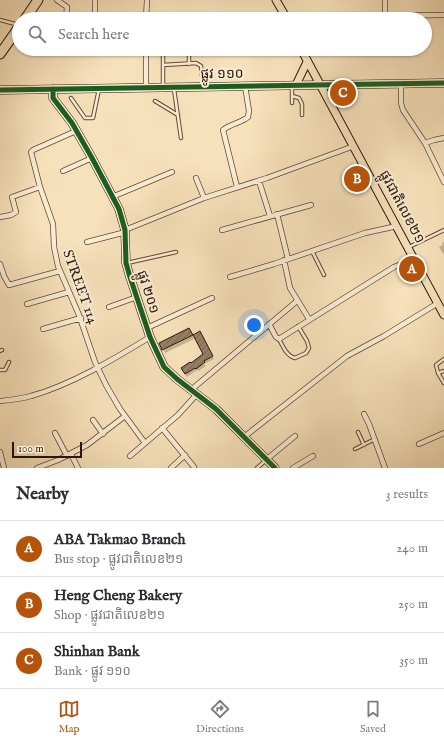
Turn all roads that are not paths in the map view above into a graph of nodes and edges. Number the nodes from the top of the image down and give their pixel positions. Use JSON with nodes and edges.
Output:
{"nodes":[{"id":1,"x":38,"y":0,"type":"edge"},
{"id":2,"x":57,"y":0,"type":"edge"},
{"id":3,"x":147,"y":0,"type":"edge"},
{"id":4,"x":276,"y":0,"type":"edge"},
{"id":5,"x":385,"y":0,"type":"edge"},
{"id":6,"x":95,"y":1,"type":"dead end"},
{"id":7,"x":30,"y":12,"type":"edge"},
{"id":8,"x":67,"y":12,"type":"edge"},
{"id":9,"x":95,"y":12,"type":"edge"},
{"id":10,"x":146,"y":12,"type":"edge"},
{"id":11,"x":283,"y":12,"type":"edge"},
{"id":12,"x":385,"y":12,"type":"edge"},
{"id":13,"x":432,"y":15,"type":"edge"},
{"id":14,"x":444,"y":15,"type":"edge"},
{"id":15,"x":0,"y":20,"type":"edge"},
{"id":16,"x":12,"y":27,"type":"edge"},
{"id":17,"x":12,"y":39,"type":"edge"},
{"id":18,"x":0,"y":54,"type":"edge"},
{"id":19,"x":146,"y":56,"type":"edge"},
{"id":20,"x":163,"y":56,"type":"edge"},
{"id":21,"x":189,"y":56,"type":"edge"},
{"id":22,"x":305,"y":56,"type":"edge"},
{"id":23,"x":308,"y":62,"type":"junction"},
{"id":24,"x":189,"y":64,"type":"junction"},
{"id":25,"x":163,"y":65,"type":"junction"},
{"id":26,"x":444,"y":83,"type":"edge"},
{"id":27,"x":401,"y":84,"type":"junction"},
{"id":28,"x":294,"y":85,"type":"junction"},
{"id":29,"x":320,"y":85,"type":"junction"},
{"id":30,"x":245,"y":86,"type":"junction"},
{"id":31,"x":163,"y":87,"type":"junction"},
{"id":32,"x":174,"y":87,"type":"junction"},
{"id":33,"x":203,"y":87,"type":"junction"},
{"id":34,"x":99,"y":88,"type":"junction"},
{"id":35,"x":146,"y":88,"type":"junction"},
{"id":36,"x":52,"y":89,"type":"junction"},
{"id":37,"x":0,"y":90,"type":"edge"},
{"id":38,"x":292,"y":96,"type":"junction"},
{"id":39,"x":71,"y":98,"type":"dead end"},
{"id":40,"x":155,"y":101,"type":"dead end"},
{"id":41,"x":292,"y":103,"type":"dead end"},
{"id":42,"x":178,"y":115,"type":"junction"},
{"id":43,"x":302,"y":115,"type":"dead end"},
{"id":44,"x":76,"y":130,"type":"junction"},
{"id":45,"x":181,"y":138,"type":"dead end"},
{"id":46,"x":444,"y":138,"type":"edge"},
{"id":47,"x":425,"y":143,"type":"junction"},
{"id":48,"x":354,"y":146,"type":"junction"},
{"id":49,"x":92,"y":158,"type":"junction"},
{"id":50,"x":63,"y":172,"type":"dead end"},
{"id":51,"x":172,"y":172,"type":"dead end"},
{"id":52,"x":196,"y":178,"type":"dead end"},
{"id":53,"x":258,"y":181,"type":"junction"},
{"id":54,"x":444,"y":182,"type":"edge"},
{"id":55,"x":40,"y":187,"type":"junction"},
{"id":56,"x":237,"y":187,"type":"junction"},
{"id":57,"x":112,"y":197,"type":"junction"},
{"id":58,"x":204,"y":198,"type":"junction"},
{"id":59,"x":311,"y":205,"type":"dead end"},
{"id":60,"x":277,"y":214,"type":"junction"},
{"id":61,"x":270,"y":216,"type":"junction"},
{"id":62,"x":0,"y":217,"type":"edge"},
{"id":63,"x":397,"y":226,"type":"junction"},
{"id":64,"x":222,"y":230,"type":"dead end"},
{"id":65,"x":444,"y":230,"type":"edge"},
{"id":66,"x":126,"y":231,"type":"junction"},
{"id":67,"x":87,"y":242,"type":"dead end"},
{"id":68,"x":408,"y":248,"type":"junction"},
{"id":69,"x":312,"y":251,"type":"junction"},
{"id":70,"x":176,"y":252,"type":"dead end"},
{"id":71,"x":414,"y":258,"type":"junction"},
{"id":72,"x":286,"y":260,"type":"junction"},
{"id":73,"x":126,"y":263,"type":"junction"},
{"id":74,"x":0,"y":264,"type":"edge"},
{"id":75,"x":60,"y":271,"type":"junction"},
{"id":76,"x":2,"y":276,"type":"edge"},
{"id":77,"x":230,"y":276,"type":"dead end"},
{"id":78,"x":324,"y":276,"type":"dead end"},
{"id":79,"x":69,"y":292,"type":"junction"},
{"id":80,"x":137,"y":297,"type":"junction"},
{"id":81,"x":212,"y":298,"type":"dead end"},
{"id":82,"x":298,"y":301,"type":"junction"},
{"id":83,"x":438,"y":303,"type":"junction"},
{"id":84,"x":27,"y":304,"type":"dead end"},
{"id":85,"x":109,"y":307,"type":"dead end"},
{"id":86,"x":444,"y":315,"type":"edge"},
{"id":87,"x":80,"y":318,"type":"junction"},
{"id":88,"x":309,"y":319,"type":"junction"},
{"id":89,"x":268,"y":324,"type":"junction"},
{"id":90,"x":298,"y":326,"type":"junction"},
{"id":91,"x":147,"y":328,"type":"junction"},
{"id":92,"x":43,"y":329,"type":"dead end"},
{"id":93,"x":150,"y":337,"type":"junction"},
{"id":94,"x":279,"y":339,"type":"junction"},
{"id":95,"x":444,"y":360,"type":"edge"},
{"id":96,"x":9,"y":362,"type":"dead end"},
{"id":97,"x":97,"y":367,"type":"junction"},
{"id":98,"x":0,"y":370,"type":"edge"},
{"id":99,"x":444,"y":371,"type":"edge"},
{"id":100,"x":438,"y":373,"type":"junction"},
{"id":101,"x":444,"y":383,"type":"edge"},
{"id":102,"x":194,"y":392,"type":"junction"},
{"id":103,"x":0,"y":401,"type":"edge"},
{"id":104,"x":364,"y":414,"type":"dead end"},
{"id":105,"x":125,"y":416,"type":"junction"},
{"id":106,"x":93,"y":420,"type":"dead end"},
{"id":107,"x":162,"y":428,"type":"junction"},
{"id":108,"x":358,"y":432,"type":"dead end"},
{"id":109,"x":55,"y":433,"type":"dead end"},
{"id":110,"x":444,"y":433,"type":"edge"},
{"id":111,"x":103,"y":434,"type":"junction"},
{"id":112,"x":295,"y":436,"type":"dead end"},
{"id":113,"x":244,"y":438,"type":"junction"},
{"id":114,"x":375,"y":439,"type":"junction"},
{"id":115,"x":145,"y":443,"type":"junction"},
{"id":116,"x":419,"y":444,"type":"dead end"},
{"id":117,"x":364,"y":445,"type":"junction"},
{"id":118,"x":355,"y":449,"type":"dead end"},
{"id":119,"x":0,"y":452,"type":"edge"},
{"id":120,"x":69,"y":455,"type":"junction"},
{"id":121,"x":185,"y":455,"type":"junction"},
{"id":122,"x":130,"y":456,"type":"dead end"},
{"id":123,"x":313,"y":456,"type":"dead end"},
{"id":124,"x":267,"y":459,"type":"junction"},
{"id":125,"x":47,"y":466,"type":"edge"},
{"id":126,"x":194,"y":467,"type":"dead end"},
{"id":127,"x":4,"y":468,"type":"edge"},
{"id":128,"x":37,"y":468,"type":"edge"},
{"id":129,"x":78,"y":468,"type":"edge"},
{"id":130,"x":171,"y":468,"type":"edge"},
{"id":131,"x":257,"y":468,"type":"edge"},
{"id":132,"x":275,"y":468,"type":"edge"},
{"id":133,"x":293,"y":468,"type":"edge"},
{"id":134,"x":385,"y":468,"type":"edge"}],
"edges":[{"from":1,"to":7,"type":"highway"},
{"from":2,"to":8,"type":"street"},
{"from":3,"to":10,"type":"street"},
{"from":4,"to":11,"type":"main road"},
{"from":5,"to":12,"type":"street"},
{"from":6,"to":9,"type":"street"},
{"from":13,"to":14,"type":"street"},
{"from":15,"to":16,"type":"lane"},
{"from":17,"to":18,"type":"highway"},
{"from":19,"to":35,"type":"street"},
{"from":20,"to":25,"type":"lane"},
{"from":21,"to":24,"type":"lane"},
{"from":22,"to":23,"type":"main road","name":"ផ្លូវជាតិលេខ២១"},
{"from":23,"to":28,"type":"main road"},
{"from":23,"to":29,"type":"main road","name":"ផ្លូវជាតិលេខ២១"},
{"from":24,"to":25,"type":"lane"},
{"from":24,"to":33,"type":"lane"},
{"from":25,"to":31,"type":"lane"},
{"from":26,"to":27,"type":"street","name":"ផ្លូវ ១១០"},
{"from":27,"to":29,"type":"street","name":"ផ្លូវ ១១០"},
{"from":27,"to":47,"type":"street"},
{"from":28,"to":29,"type":"street","name":"ផ្លូវ ១១០"},
{"from":28,"to":30,"type":"street","name":"ផ្លូវ ១១០"},
{"from":28,"to":38,"type":"lane"},
{"from":29,"to":48,"type":"main road","name":"ផ្លូវជាតិលេខ២១"},
{"from":30,"to":33,"type":"street","name":"ផ្លូវ ១១០"},
{"from":30,"to":56,"type":"street"},
{"from":31,"to":32,"type":"street","name":"ផ្លូវ ១១០"},
{"from":31,"to":35,"type":"street","name":"ផ្លូវ ១១០"},
{"from":32,"to":33,"type":"street","name":"ផ្លូវ ១១០"},
{"from":32,"to":42,"type":"lane"},
{"from":34,"to":35,"type":"street","name":"ផ្លូវ ១១០"},
{"from":34,"to":36,"type":"street","name":"ផ្លូវ ១១០"},
{"from":34,"to":39,"type":"lane"},
{"from":36,"to":37,"type":"street","name":"ផ្លូវ ១១០"},
{"from":36,"to":44,"type":"street","name":"ផ្លូវ ២០១"},
{"from":38,"to":41,"type":"lane"},
{"from":38,"to":43,"type":"lane"},
{"from":40,"to":42,"type":"lane"},
{"from":42,"to":45,"type":"lane"},
{"from":44,"to":49,"type":"street","name":"ផ្លូវ ២០១"},
{"from":44,"to":55,"type":"street","name":"STREET 114"},
{"from":46,"to":47,"type":"street"},
{"from":47,"to":54,"type":"street"},
{"from":48,"to":53,"type":"street"},
{"from":48,"to":63,"type":"main road","name":"ផ្លូវជាតិលេខ២១"},
{"from":49,"to":50,"type":"street"},
{"from":49,"to":57,"type":"street","name":"ផ្លូវ ២០១"},
{"from":51,"to":57,"type":"street"},
{"from":52,"to":58,"type":"street"},
{"from":53,"to":56,"type":"street"},
{"from":53,"to":61,"type":"street"},
{"from":55,"to":62,"type":"street"},
{"from":55,"to":75,"type":"street","name":"STREET 114"},
{"from":56,"to":58,"type":"street"},
{"from":57,"to":66,"type":"street","name":"ផ្លូវ ២០១"},
{"from":58,"to":66,"type":"street"},
{"from":59,"to":60,"type":"street"},
{"from":60,"to":61,"type":"street"},
{"from":60,"to":72,"type":"street"},
{"from":61,"to":64,"type":"street"},
{"from":63,"to":68,"type":"main road","name":"ផ្លូវជាតិលេខ២១"},
{"from":63,"to":69,"type":"street"},
{"from":65,"to":68,"type":"lane"},
{"from":66,"to":67,"type":"street"},
{"from":66,"to":73,"type":"street","name":"ផ្លូវ ២០១"},
{"from":68,"to":71,"type":"main road","name":"ផ្លូវជាតិលេខ២១"},
{"from":69,"to":72,"type":"street"},
{"from":69,"to":78,"type":"lane"},
{"from":70,"to":73,"type":"lane"},
{"from":71,"to":83,"type":"main road","name":"ផ្លូវជាតិលេខ២១"},
{"from":71,"to":88,"type":"street"},
{"from":72,"to":77,"type":"street"},
{"from":72,"to":82,"type":"street"},
{"from":73,"to":80,"type":"street","name":"ផ្លូវ ២០១"},
{"from":74,"to":76,"type":"street"},
{"from":75,"to":76,"type":"street"},
{"from":75,"to":79,"type":"street","name":"STREET 114"},
{"from":79,"to":84,"type":"street"},
{"from":79,"to":87,"type":"street","name":"STREET 114"},
{"from":80,"to":85,"type":"street"},
{"from":80,"to":91,"type":"street","name":"ផ្លូវ ២០១"},
{"from":81,"to":91,"type":"street"},
{"from":82,"to":88,"type":"street"},
{"from":82,"to":89,"type":"street"},
{"from":83,"to":86,"type":"main road","name":"ផ្លូវជាតិលេខ២១"},
{"from":83,"to":113,"type":"street"},
{"from":87,"to":92,"type":"street"},
{"from":87,"to":97,"type":"street","name":"STREET 114"},
{"from":88,"to":90,"type":"street"},
{"from":89,"to":94,"type":"street"},
{"from":89,"to":102,"type":"street"},
{"from":90,"to":94,"type":"street"},
{"from":90,"to":94,"type":"lane"},
{"from":91,"to":93,"type":"street","name":"ផ្លូវ ២០១"},
{"from":93,"to":97,"type":"street"},
{"from":93,"to":102,"type":"street","name":"ផ្លូវ ២០១"},
{"from":95,"to":100,"type":"lane"},
{"from":96,"to":98,"type":"lane"},
{"from":97,"to":103,"type":"street"},
{"from":97,"to":105,"type":"street","name":"STREET 114"},
{"from":99,"to":100,"type":"lane"},
{"from":100,"to":101,"type":"lane"},
{"from":102,"to":107,"type":"street"},
{"from":102,"to":113,"type":"street","name":"ផ្លូវ ២០១"},
{"from":104,"to":114,"type":"street"},
{"from":105,"to":111,"type":"street"},
{"from":105,"to":115,"type":"street","name":"STREET 114"},
{"from":106,"to":111,"type":"street"},
{"from":107,"to":115,"type":"street"},
{"from":107,"to":121,"type":"street"},
{"from":108,"to":117,"type":"lane"},
{"from":109,"to":120,"type":"street"},
{"from":110,"to":116,"type":"street"},
{"from":111,"to":120,"type":"street"},
{"from":112,"to":124,"type":"street"},
{"from":113,"to":124,"type":"street","name":"ផ្លូវ ២០១"},
{"from":114,"to":117,"type":"lane"},
{"from":114,"to":134,"type":"street"},
{"from":115,"to":122,"type":"street"},
{"from":117,"to":118,"type":"lane"},
{"from":119,"to":127,"type":"street"},
{"from":120,"to":125,"type":"street"},
{"from":120,"to":129,"type":"street"},
{"from":121,"to":126,"type":"street"},
{"from":121,"to":130,"type":"street"},
{"from":123,"to":133,"type":"street"},
{"from":124,"to":131,"type":"lane"},
{"from":124,"to":132,"type":"street","name":"ផ្លូវ ២០១"},
{"from":125,"to":128,"type":"street"}]}
